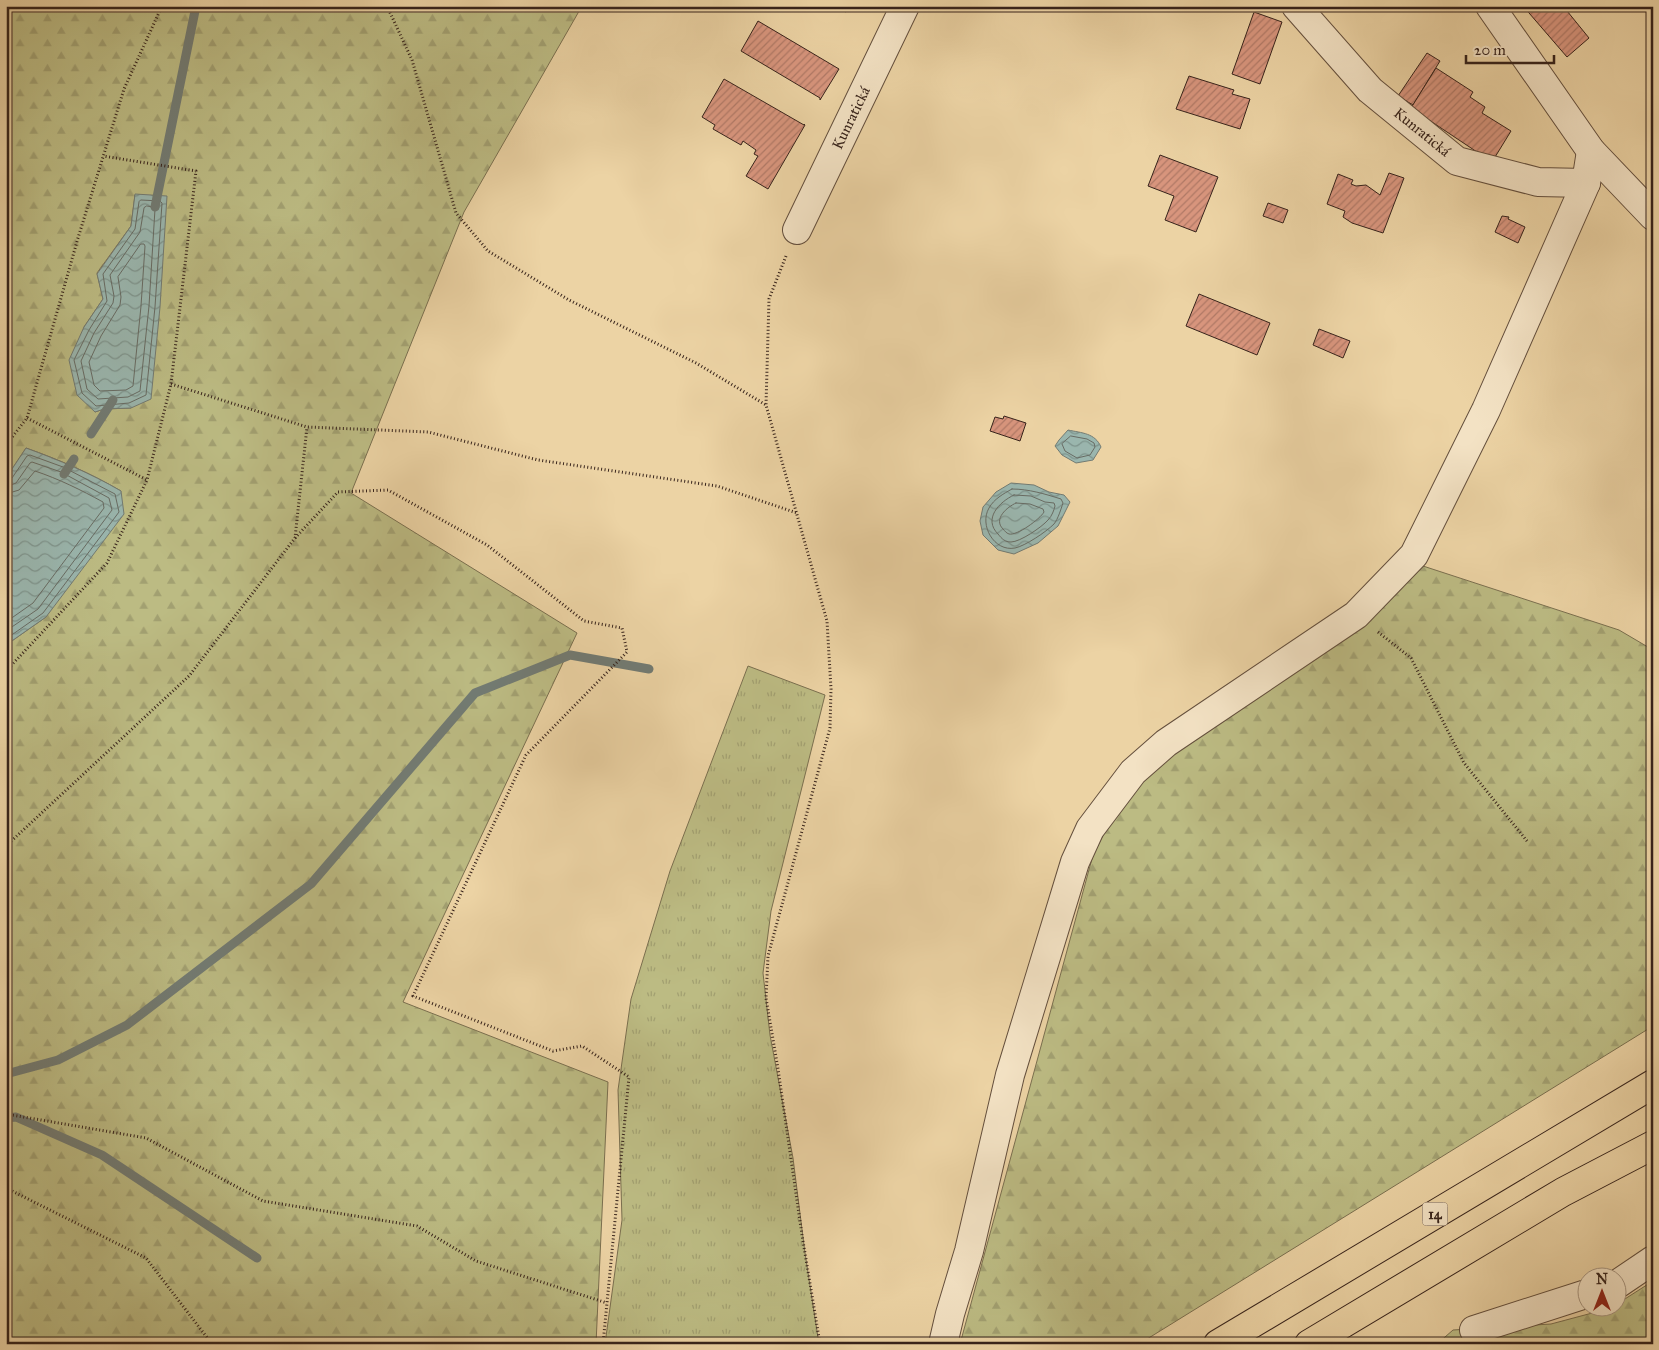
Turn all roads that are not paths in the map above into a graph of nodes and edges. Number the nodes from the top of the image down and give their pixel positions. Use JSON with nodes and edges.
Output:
{"nodes":[{"id":1,"x":905,"y":6,"type":"edge"},
{"id":2,"x":1296,"y":6,"type":"edge"},
{"id":3,"x":1490,"y":6,"type":"edge"},
{"id":4,"x":1591,"y":151,"type":"junction"},
{"id":5,"x":1586,"y":183,"type":"junction"},
{"id":6,"x":1653,"y":216,"type":"edge"},
{"id":7,"x":797,"y":230,"type":"road end"},
{"id":8,"x":1653,"y":1084,"type":"edge"},
{"id":9,"x":1653,"y":1145,"type":"edge"},
{"id":10,"x":1653,"y":1260,"type":"edge"},
{"id":11,"x":1626,"y":1278,"type":"edge"},
{"id":12,"x":1576,"y":1297,"type":"edge"},
{"id":13,"x":1474,"y":1330,"type":"dead end"},
{"id":14,"x":943,"y":1344,"type":"edge"},
{"id":15,"x":1218,"y":1344,"type":"edge"},
{"id":16,"x":1309,"y":1344,"type":"edge"}],
"edges":[{"from":1,"to":7,"type":"street","name":"Kunratická"},
{"from":2,"to":5,"type":"street","name":"Kunratická"},
{"from":3,"to":4,"type":"street"},
{"from":4,"to":5,"type":"street"},
{"from":4,"to":6,"type":"street"},
{"from":5,"to":14,"type":"street"},
{"from":8,"to":15,"type":"highway","number":"14"},
{"from":9,"to":16,"type":"highway"},
{"from":10,"to":11,"type":"street"},
{"from":12,"to":13,"type":"street"}]}
